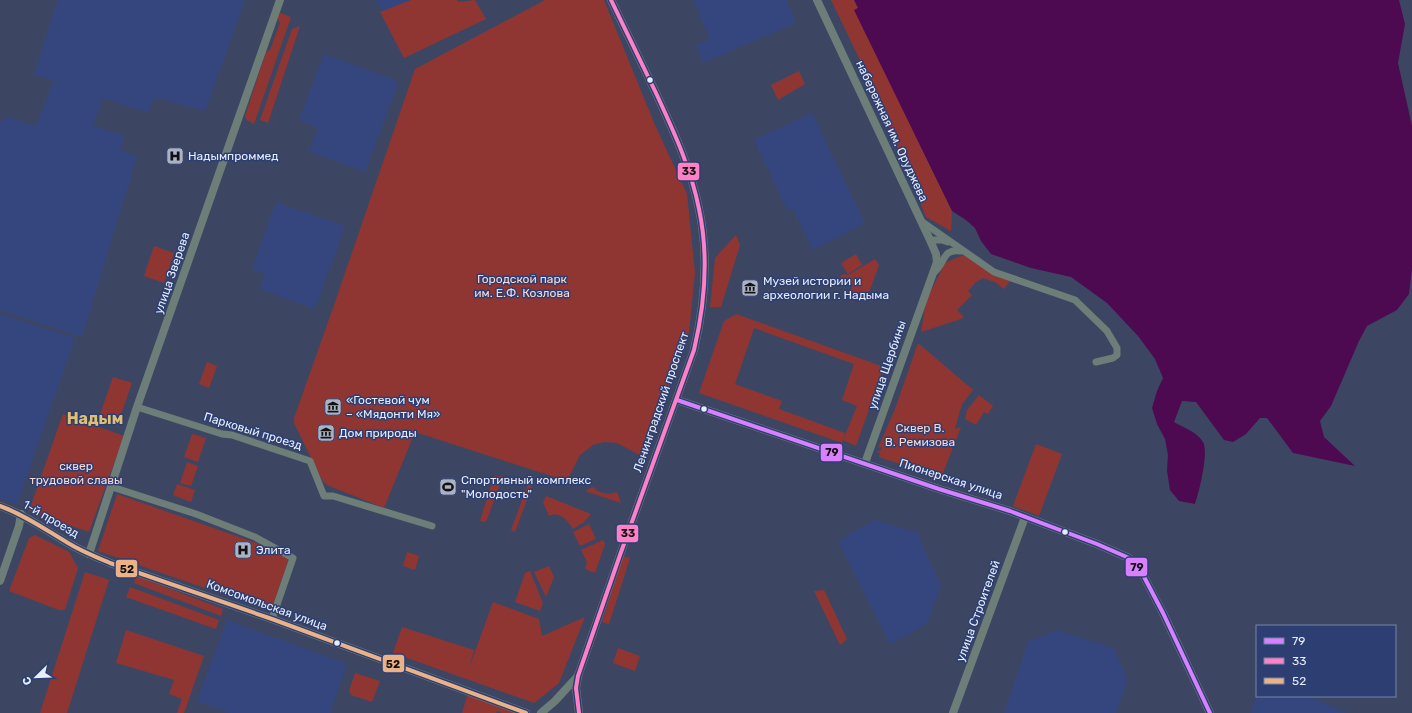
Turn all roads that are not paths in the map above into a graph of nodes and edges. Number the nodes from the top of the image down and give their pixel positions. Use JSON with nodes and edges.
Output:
{"nodes":[{"id":1,"x":280,"y":0,"type":"edge"},
{"id":2,"x":611,"y":0,"type":"edge"},
{"id":3,"x":817,"y":0,"type":"edge"},
{"id":4,"x":921,"y":222,"type":"junction"},
{"id":5,"x":930,"y":240,"type":"junction"},
{"id":6,"x":954,"y":244,"type":"junction"},
{"id":7,"x":963,"y":251,"type":"junction"},
{"id":8,"x":932,"y":274,"type":"junction"},
{"id":9,"x":1096,"y":362,"type":"dead end"},
{"id":10,"x":677,"y":400,"type":"junction"},
{"id":11,"x":138,"y":407,"type":"junction"},
{"id":12,"x":865,"y":463,"type":"junction"},
{"id":13,"x":112,"y":487,"type":"junction"},
{"id":14,"x":0,"y":506,"type":"edge"},
{"id":15,"x":21,"y":514,"type":"junction"},
{"id":16,"x":1025,"y":517,"type":"junction"},
{"id":17,"x":432,"y":526,"type":"dead end"},
{"id":18,"x":90,"y":554,"type":"junction"},
{"id":19,"x":0,"y":581,"type":"edge"},
{"id":20,"x":272,"y":619,"type":"junction"},
{"id":21,"x":578,"y":676,"type":"junction"},
{"id":22,"x":526,"y":713,"type":"edge"},
{"id":23,"x":541,"y":713,"type":"edge"},
{"id":24,"x":579,"y":713,"type":"edge"},
{"id":25,"x":953,"y":713,"type":"edge"},
{"id":26,"x":1210,"y":713,"type":"edge"}],
"edges":[{"from":1,"to":11,"type":"street","name":"улица Зверева"},
{"from":2,"to":10,"type":"street","name":"Ленинградский проспект"},
{"from":3,"to":4,"type":"street","name":"набережная им. Оруджева"},
{"from":4,"to":5,"type":"street","name":"набережная им. Оруджева"},
{"from":4,"to":6,"type":"street"},
{"from":5,"to":6,"type":"street"},
{"from":5,"to":8,"type":"street","name":"набережная им. Оруджева"},
{"from":6,"to":7,"type":"street"},
{"from":7,"to":8,"type":"street"},
{"from":7,"to":9,"type":"street"},
{"from":8,"to":12,"type":"street","name":"улица Щербины"},
{"from":10,"to":12,"type":"street","name":"Пионерская улица"},
{"from":10,"to":21,"type":"street","name":"Ленинградский проспект"},
{"from":11,"to":13,"type":"street","name":"улица Зверева"},
{"from":11,"to":17,"type":"street","name":"Парковый проезд"},
{"from":12,"to":16,"type":"street","name":"Пионерская улица"},
{"from":13,"to":18,"type":"street","name":"улица Зверева"},
{"from":13,"to":20,"type":"street"},
{"from":14,"to":15,"type":"street","name":"1-й проезд"},
{"from":15,"to":18,"type":"street","name":"1-й проезд"},
{"from":15,"to":19,"type":"street"},
{"from":16,"to":25,"type":"street","name":"улица Строителей"},
{"from":16,"to":26,"type":"street","name":"Пионерская улица"},
{"from":18,"to":20,"type":"street","name":"Комсомольская улица"},
{"from":20,"to":22,"type":"street","name":"Комсомольская улица"},
{"from":21,"to":23,"type":"street"},
{"from":21,"to":24,"type":"street"}]}
